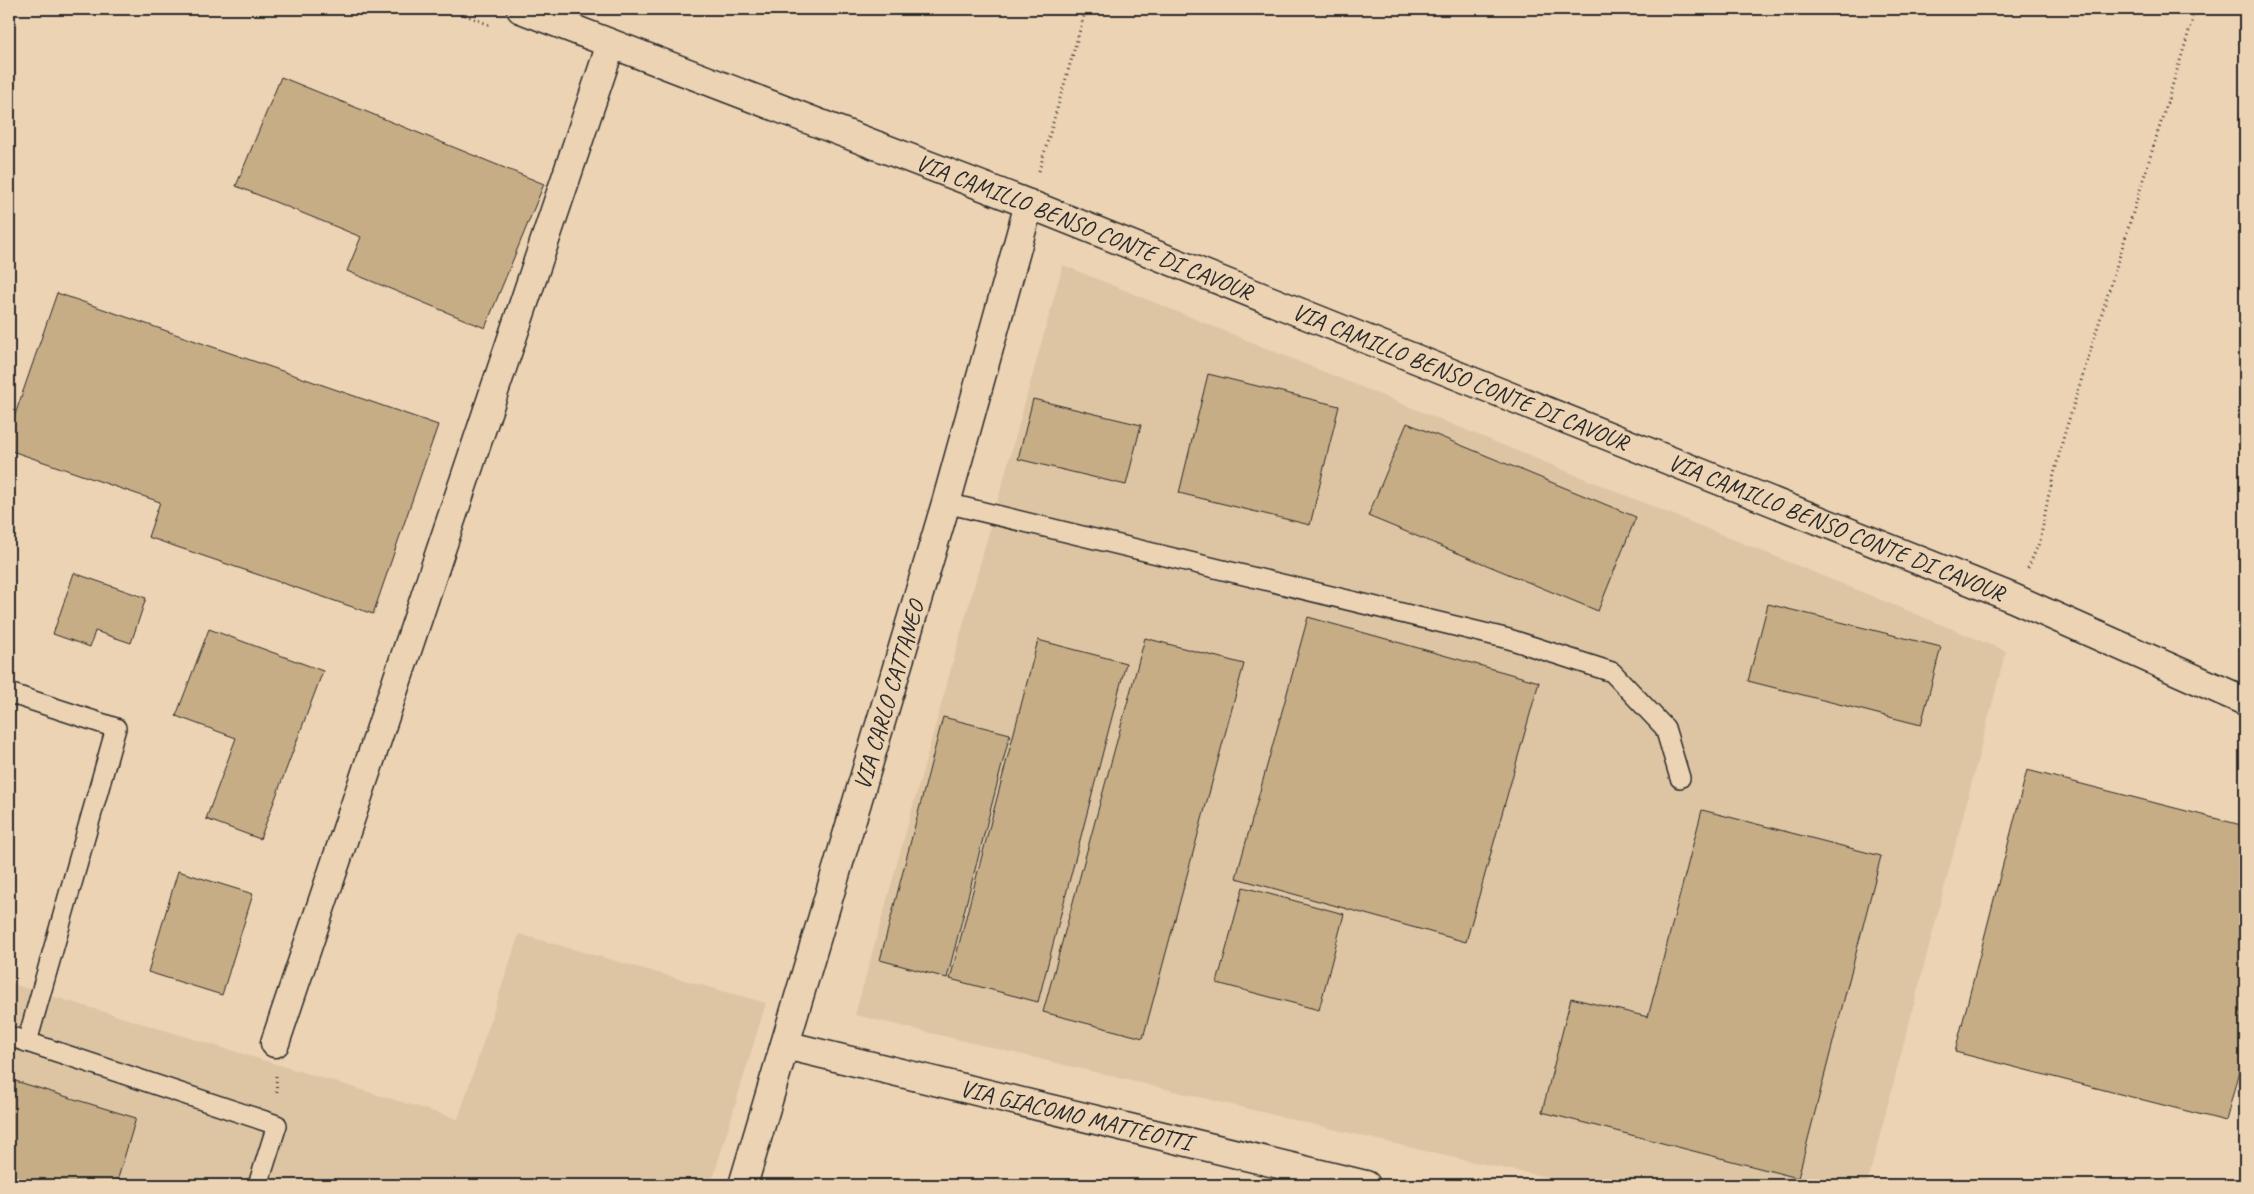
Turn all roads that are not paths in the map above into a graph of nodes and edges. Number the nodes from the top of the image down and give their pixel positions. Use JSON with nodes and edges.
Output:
{"nodes":[{"id":1,"x":521,"y":9,"type":"edge"},
{"id":2,"x":611,"y":44,"type":"junction"},
{"id":3,"x":1029,"y":204,"type":"junction"},
{"id":4,"x":946,"y":503,"type":"junction"},
{"id":5,"x":9,"y":693,"type":"edge"},
{"id":6,"x":2245,"y":701,"type":"edge"},
{"id":7,"x":1680,"y":778,"type":"dead end"},
{"id":8,"x":9,"y":1036,"type":"edge"},
{"id":9,"x":27,"y":1042,"type":"junction"},
{"id":10,"x":275,"y":1043,"type":"road end"},
{"id":11,"x":785,"y":1045,"type":"junction"},
{"id":12,"x":258,"y":1185,"type":"edge"},
{"id":13,"x":743,"y":1185,"type":"edge"},
{"id":14,"x":1366,"y":1185,"type":"edge"}],
"edges":[{"from":1,"to":2,"type":"street","name":"VIA CAMILLO BENSO CONTE DI CAVOUR"},
{"from":2,"to":3,"type":"street","name":"VIA CAMILLO BENSO CONTE DI CAVOUR"},
{"from":2,"to":10,"type":"street"},
{"from":3,"to":4,"type":"street","name":"VIA CARLO CATTANEO"},
{"from":3,"to":6,"type":"street","name":"VIA CAMILLO BENSO CONTE DI CAVOUR"},
{"from":4,"to":7,"type":"lane"},
{"from":4,"to":11,"type":"street","name":"VIA CARLO CATTANEO"},
{"from":5,"to":9,"type":"lane"},
{"from":8,"to":9,"type":"lane"},
{"from":9,"to":12,"type":"lane"},
{"from":11,"to":13,"type":"street","name":"VIA CARLO CATTANEO"},
{"from":11,"to":14,"type":"street","name":"VIA GIACOMO MATTEOTTI"}]}
